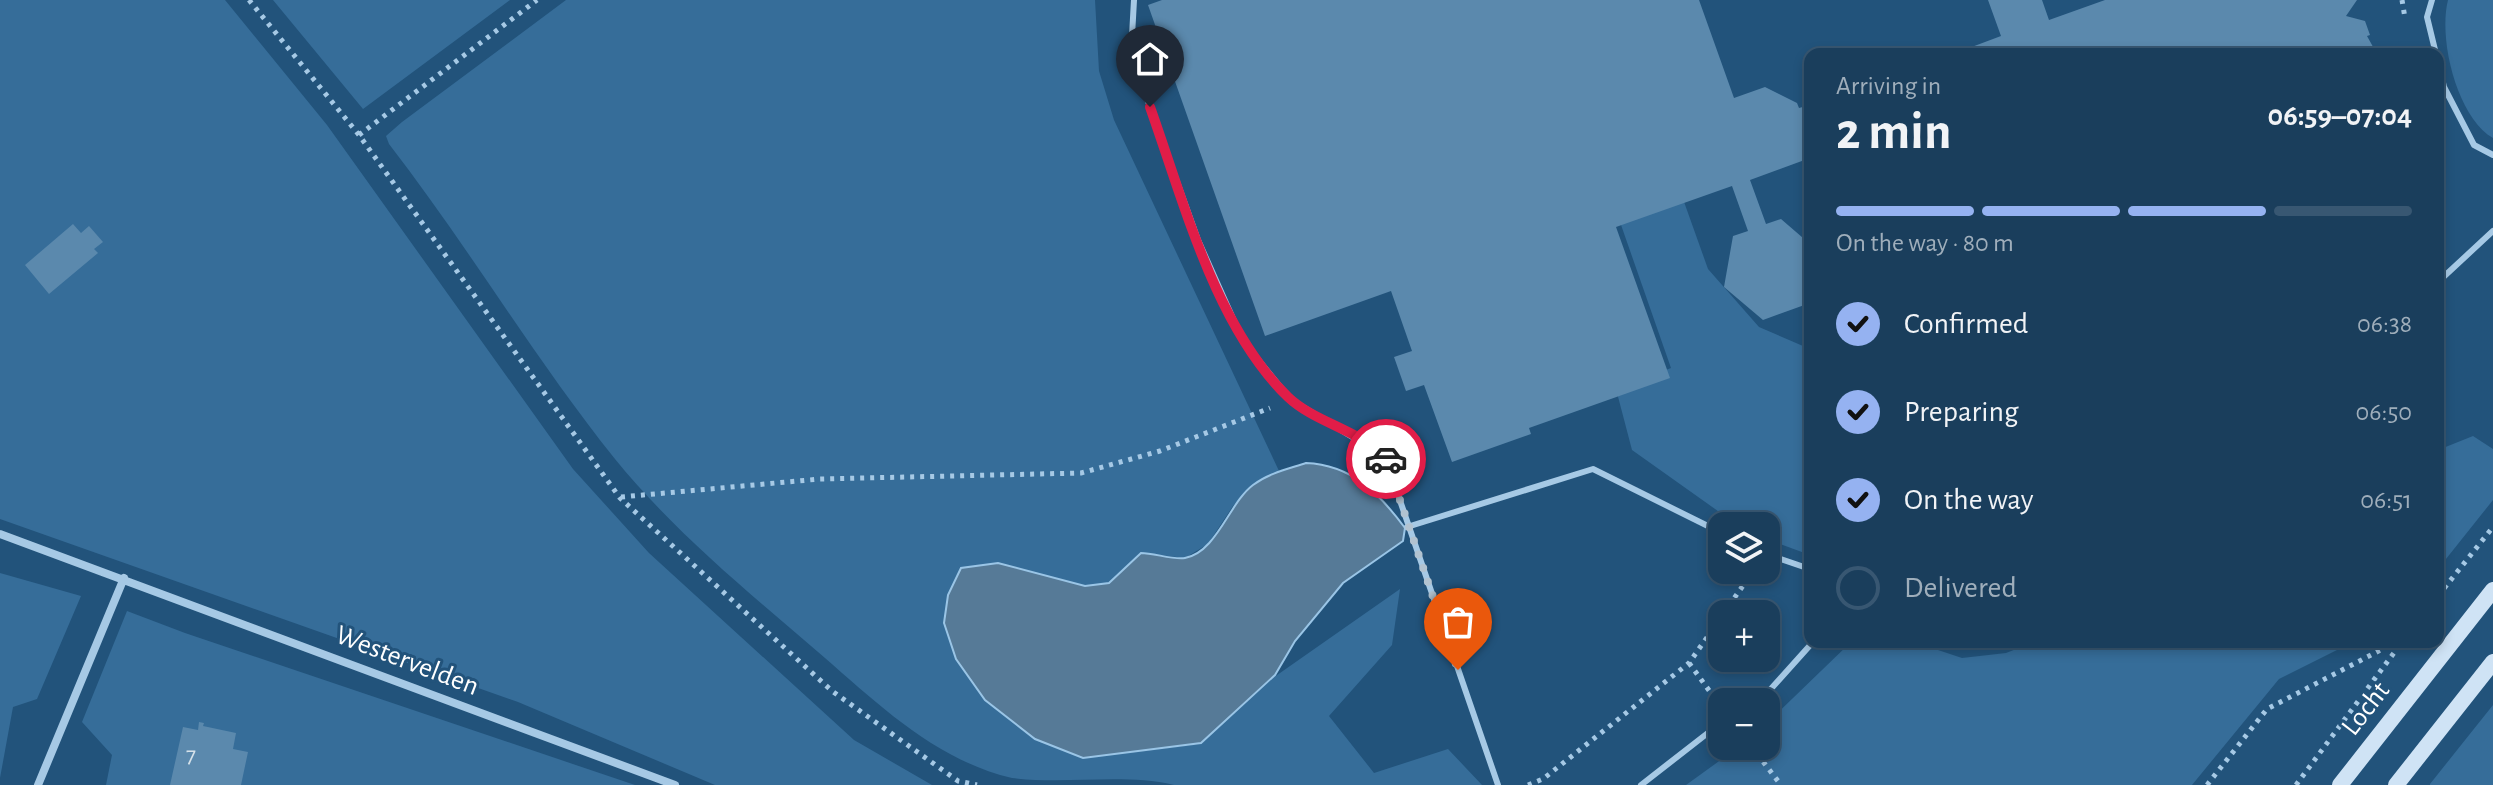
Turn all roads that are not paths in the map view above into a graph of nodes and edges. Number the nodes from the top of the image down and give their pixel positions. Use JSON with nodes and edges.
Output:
{"nodes":[{"id":1,"x":1134,"y":0,"type":"edge"},
{"id":2,"x":2432,"y":0,"type":"edge"},
{"id":3,"x":2435,"y":48,"type":"edge"},
{"id":4,"x":2444,"y":87,"type":"edge"},
{"id":5,"x":2493,"y":155,"type":"edge"},
{"id":6,"x":2493,"y":231,"type":"edge"},
{"id":7,"x":2444,"y":276,"type":"edge"},
{"id":8,"x":1708,"y":526,"type":"edge"},
{"id":9,"x":1407,"y":527,"type":"junction"},
{"id":10,"x":0,"y":534,"type":"edge"},
{"id":11,"x":1780,"y":559,"type":"edge"},
{"id":12,"x":1804,"y":567,"type":"edge"},
{"id":13,"x":124,"y":578,"type":"junction"},
{"id":14,"x":2493,"y":590,"type":"edge"},
{"id":15,"x":1808,"y":648,"type":"edge"},
{"id":16,"x":2493,"y":662,"type":"edge"},
{"id":17,"x":1772,"y":688,"type":"edge"},
{"id":18,"x":1708,"y":733,"type":"edge"},
{"id":19,"x":38,"y":785,"type":"edge"},
{"id":20,"x":675,"y":785,"type":"edge"},
{"id":21,"x":1498,"y":785,"type":"edge"},
{"id":22,"x":1641,"y":785,"type":"edge"},
{"id":23,"x":2340,"y":785,"type":"edge"},
{"id":24,"x":2396,"y":785,"type":"edge"}],
"edges":[{"from":1,"to":9,"type":"lane"},
{"from":2,"to":3,"type":"lane"},
{"from":4,"to":5,"type":"lane"},
{"from":6,"to":7,"type":"lane"},
{"from":8,"to":9,"type":"lane"},
{"from":9,"to":21,"type":"lane"},
{"from":10,"to":13,"type":"street","name":"Westervelden"},
{"from":11,"to":12,"type":"lane"},
{"from":13,"to":19,"type":"street"},
{"from":13,"to":20,"type":"street","name":"Westervelden"},
{"from":14,"to":23,"type":"main road","name":"Locht"},
{"from":15,"to":17,"type":"lane"},
{"from":16,"to":24,"type":"main road"},
{"from":18,"to":22,"type":"lane"}]}
